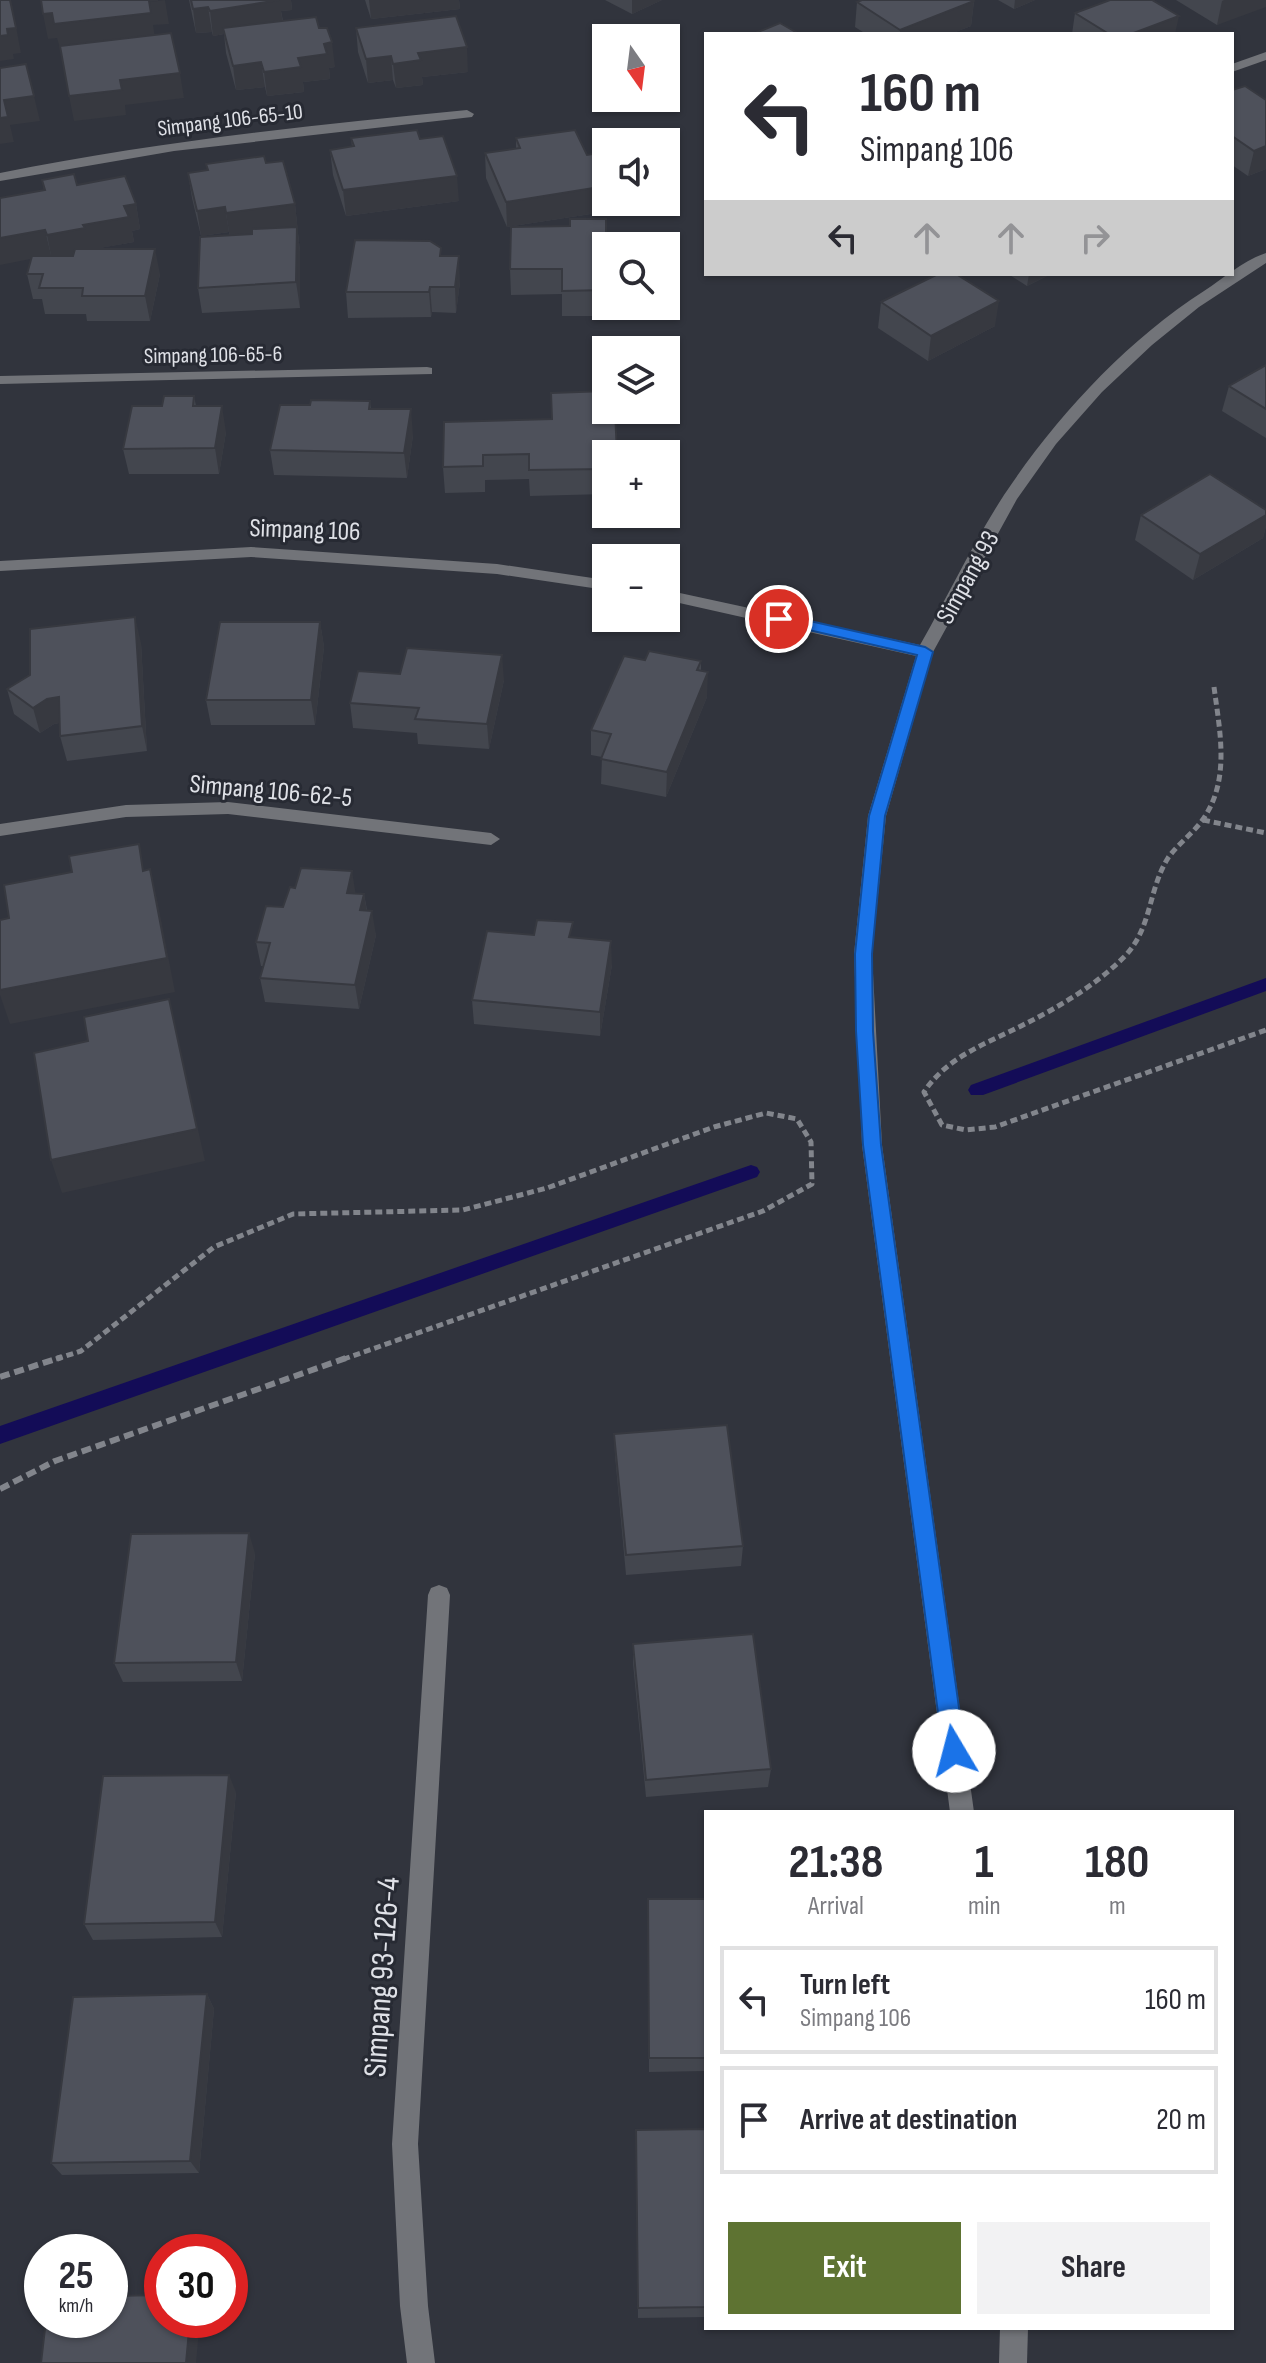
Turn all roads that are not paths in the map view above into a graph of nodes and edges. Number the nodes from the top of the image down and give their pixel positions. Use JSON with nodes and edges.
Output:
{"nodes":[{"id":1,"x":1266,"y":56,"type":"edge"},
{"id":2,"x":1234,"y":67,"type":"edge"},
{"id":3,"x":467,"y":114,"type":"dead end"},
{"id":4,"x":0,"y":177,"type":"edge"},
{"id":5,"x":1266,"y":257,"type":"edge"},
{"id":6,"x":427,"y":371,"type":"dead end"},
{"id":7,"x":0,"y":380,"type":"edge"},
{"id":8,"x":0,"y":566,"type":"edge"},
{"id":9,"x":592,"y":583,"type":"edge"},
{"id":10,"x":680,"y":598,"type":"edge"},
{"id":11,"x":925,"y":652,"type":"junction"},
{"id":12,"x":0,"y":830,"type":"edge"},
{"id":13,"x":491,"y":839,"type":"dead end"},
{"id":14,"x":439,"y":1595,"type":"dead end"},
{"id":15,"x":962,"y":1810,"type":"edge"},
{"id":16,"x":1014,"y":2330,"type":"edge"},
{"id":17,"x":421,"y":2363,"type":"edge"},
{"id":18,"x":1013,"y":2363,"type":"edge"}],
"edges":[{"from":1,"to":2,"type":"street"},
{"from":3,"to":4,"type":"street","name":"Simpang 106-65-10"},
{"from":5,"to":11,"type":"street","name":"Simpang 93"},
{"from":6,"to":7,"type":"street","name":"Simpang 106-65-6"},
{"from":8,"to":9,"type":"street","name":"Simpang 106"},
{"from":10,"to":11,"type":"street"},
{"from":11,"to":15,"type":"street","name":"Simpang 93"},
{"from":12,"to":13,"type":"street","name":"Simpang 106-62-5"},
{"from":14,"to":17,"type":"street","name":"Simpang 93-126-4"},
{"from":16,"to":18,"type":"street"}]}
